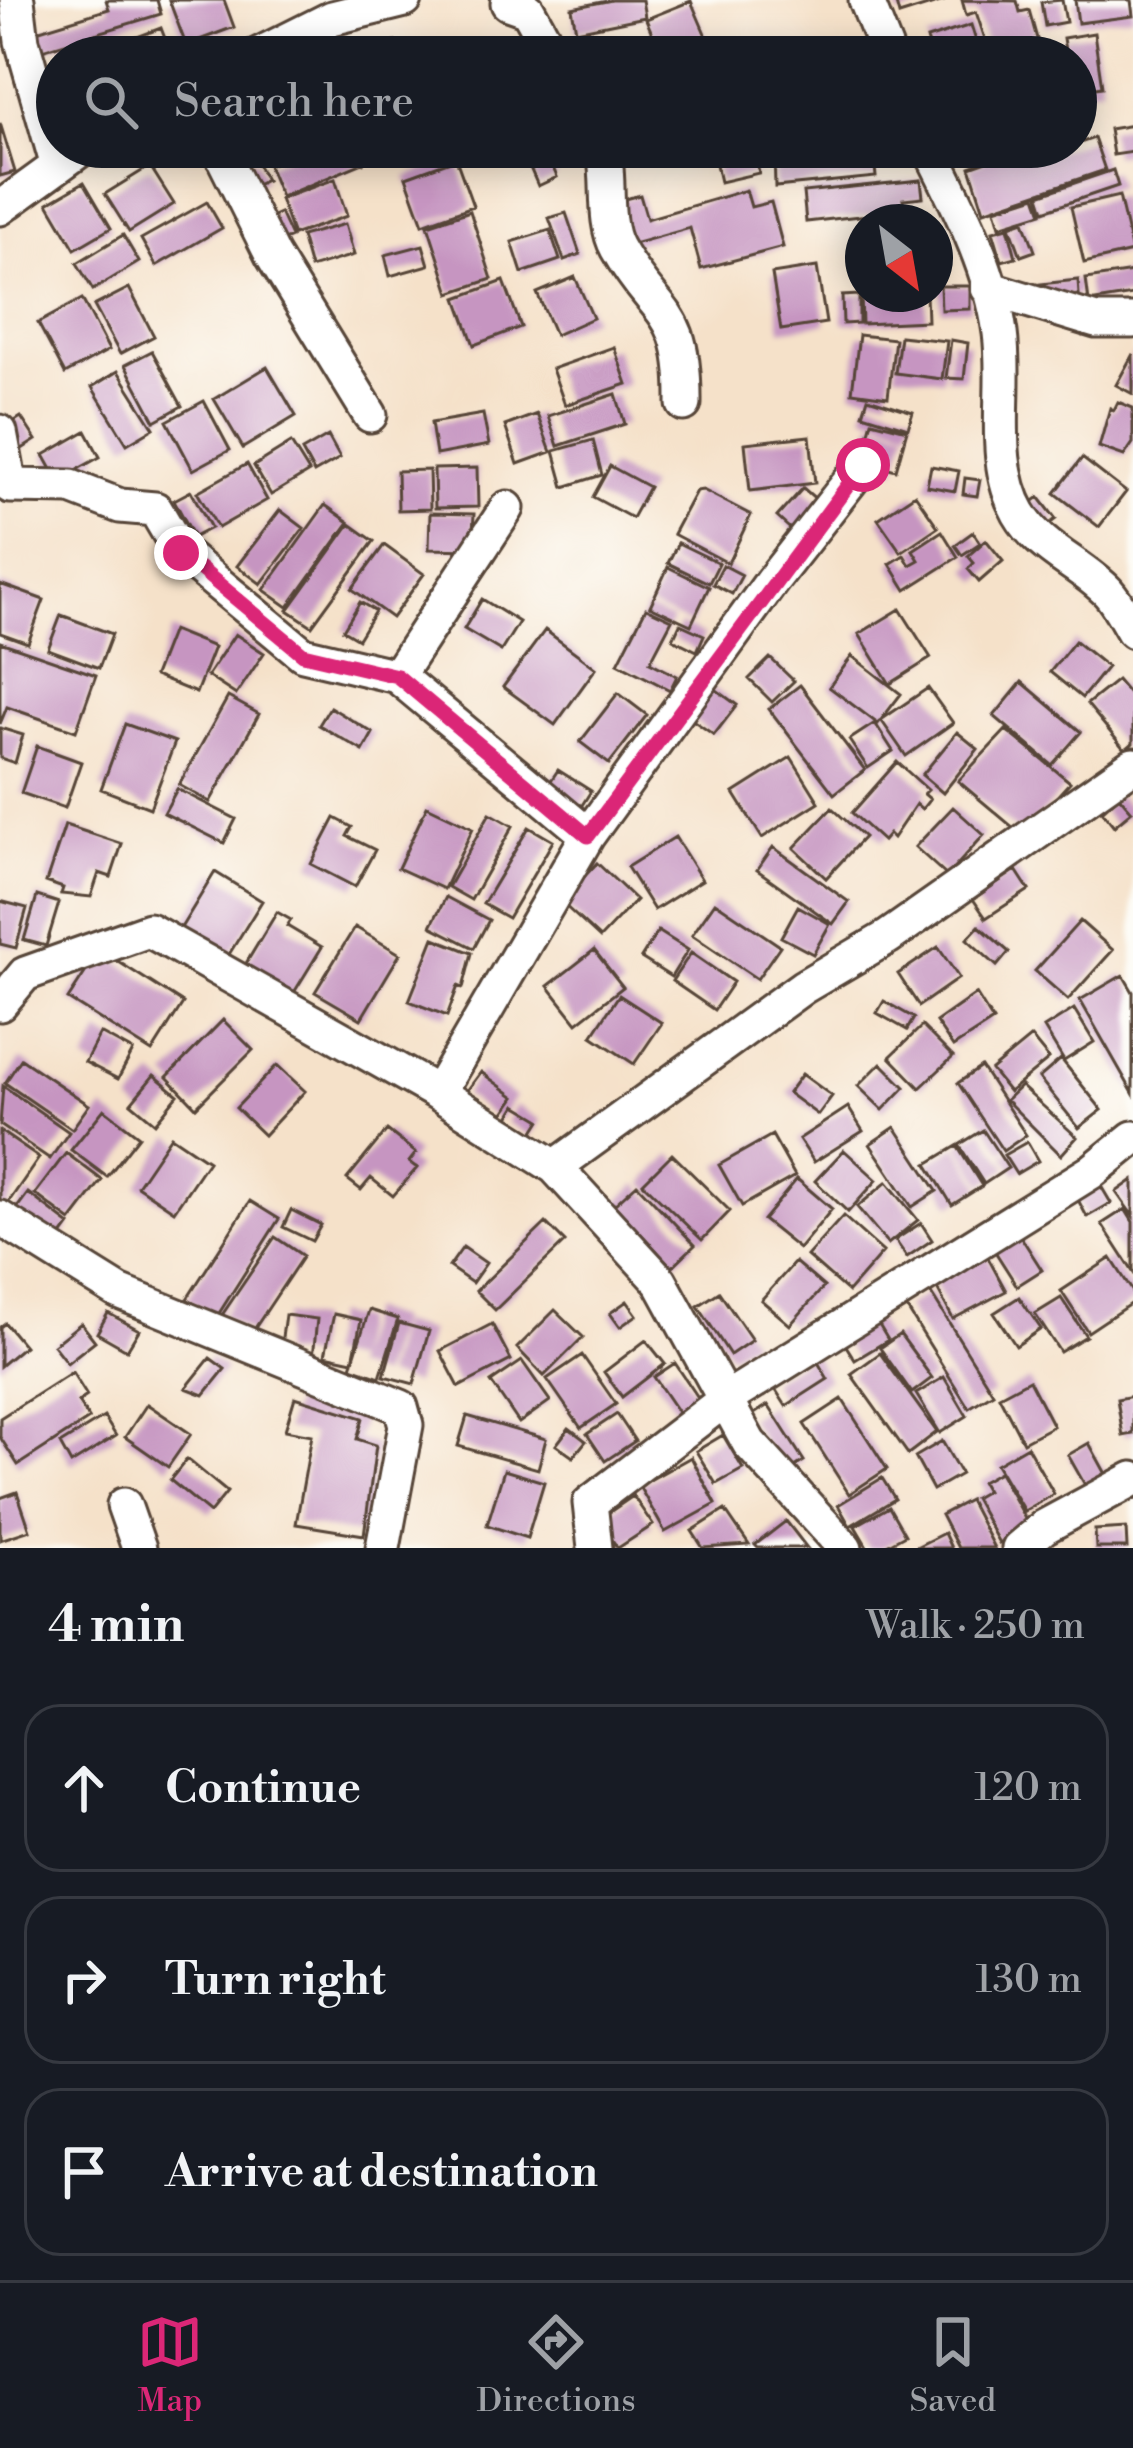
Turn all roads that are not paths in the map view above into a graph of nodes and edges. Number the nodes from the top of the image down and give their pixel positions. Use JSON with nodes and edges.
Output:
{"nodes":[{"id":1,"x":17,"y":0,"type":"edge"},
{"id":2,"x":405,"y":0,"type":"edge"},
{"id":3,"x":548,"y":0,"type":"edge"},
{"id":4,"x":866,"y":0,"type":"edge"},
{"id":5,"x":502,"y":2,"type":"edge"},
{"id":6,"x":296,"y":36,"type":"edge"},
{"id":7,"x":542,"y":36,"type":"edge"},
{"id":8,"x":881,"y":36,"type":"edge"},
{"id":9,"x":36,"y":74,"type":"edge"},
{"id":10,"x":53,"y":168,"type":"edge"},
{"id":11,"x":228,"y":168,"type":"edge"},
{"id":12,"x":606,"y":168,"type":"edge"},
{"id":13,"x":939,"y":168,"type":"edge"},
{"id":14,"x":0,"y":208,"type":"edge"},
{"id":15,"x":988,"y":288,"type":"junction"},
{"id":16,"x":1133,"y":321,"type":"edge"},
{"id":17,"x":684,"y":404,"type":"dead end"},
{"id":18,"x":370,"y":415,"type":"dead end"},
{"id":19,"x":0,"y":432,"type":"edge"},
{"id":20,"x":863,"y":465,"type":"dead end"},
{"id":21,"x":507,"y":508,"type":"dead end"},
{"id":22,"x":1133,"y":631,"type":"edge"},
{"id":23,"x":397,"y":676,"type":"junction"},
{"id":24,"x":1133,"y":765,"type":"edge"},
{"id":25,"x":588,"y":836,"type":"junction"},
{"id":26,"x":0,"y":1004,"type":"edge"},
{"id":27,"x":438,"y":1093,"type":"junction"},
{"id":28,"x":1133,"y":1138,"type":"edge"},
{"id":29,"x":554,"y":1167,"type":"junction"},
{"id":30,"x":0,"y":1218,"type":"edge"},
{"id":31,"x":726,"y":1399,"type":"junction"},
{"id":32,"x":1133,"y":1479,"type":"edge"},
{"id":33,"x":124,"y":1505,"type":"dead end"},
{"id":34,"x":139,"y":1548,"type":"edge"},
{"id":35,"x":383,"y":1548,"type":"edge"},
{"id":36,"x":595,"y":1548,"type":"edge"},
{"id":37,"x":845,"y":1548,"type":"edge"},
{"id":38,"x":1018,"y":1548,"type":"edge"}],
"edges":[{"from":1,"to":9,"type":"street"},
{"from":2,"to":6,"type":"street"},
{"from":3,"to":5,"type":"street"},
{"from":4,"to":8,"type":"street"},
{"from":5,"to":7,"type":"street"},
{"from":10,"to":14,"type":"street"},
{"from":11,"to":18,"type":"street"},
{"from":12,"to":17,"type":"street"},
{"from":13,"to":15,"type":"street"},
{"from":15,"to":16,"type":"street"},
{"from":15,"to":22,"type":"street"},
{"from":19,"to":23,"type":"street"},
{"from":20,"to":25,"type":"street"},
{"from":21,"to":23,"type":"street"},
{"from":23,"to":25,"type":"street"},
{"from":24,"to":29,"type":"street"},
{"from":25,"to":27,"type":"street"},
{"from":26,"to":27,"type":"street"},
{"from":27,"to":29,"type":"street"},
{"from":28,"to":31,"type":"street"},
{"from":29,"to":31,"type":"street"},
{"from":30,"to":35,"type":"street"},
{"from":31,"to":36,"type":"street"},
{"from":31,"to":37,"type":"street"},
{"from":32,"to":38,"type":"street"},
{"from":33,"to":34,"type":"street"}]}
